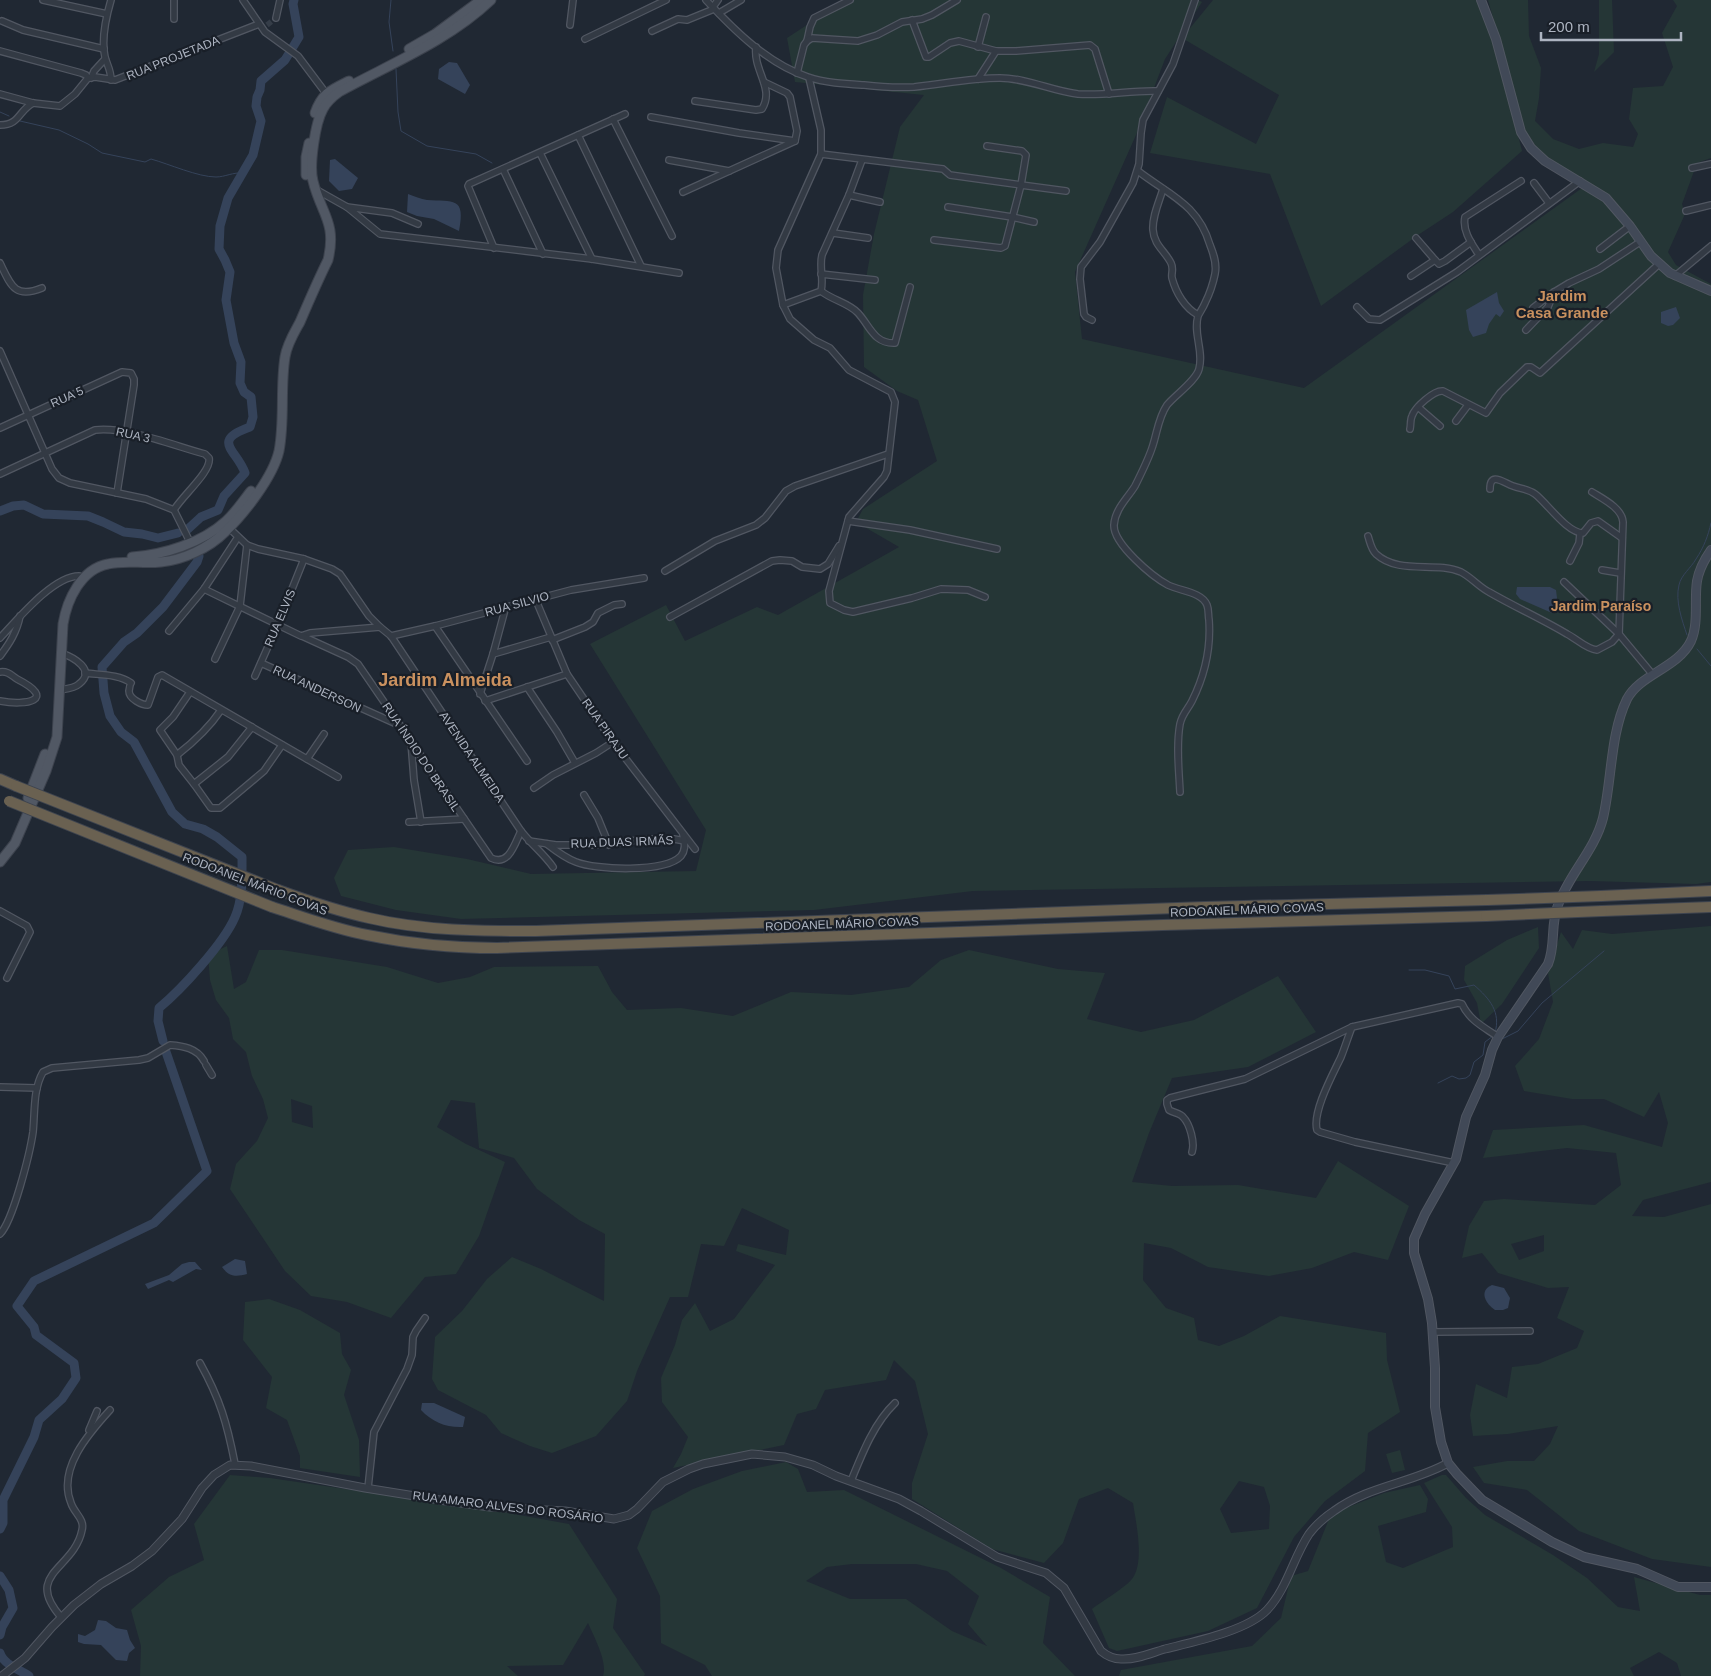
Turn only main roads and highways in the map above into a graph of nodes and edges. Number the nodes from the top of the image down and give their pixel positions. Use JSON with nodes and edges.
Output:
{"nodes":[{"id":1,"x":481,"y":0,"type":"edge"},
{"id":2,"x":491,"y":0,"type":"edge"},
{"id":3,"x":1481,"y":0,"type":"edge"},
{"id":4,"x":328,"y":96,"type":"junction"},
{"id":5,"x":1709,"y":288,"type":"edge"},
{"id":6,"x":226,"y":528,"type":"junction"},
{"id":7,"x":202,"y":537,"type":"junction"},
{"id":8,"x":204,"y":546,"type":"junction"},
{"id":9,"x":172,"y":550,"type":"junction"},
{"id":10,"x":1711,"y":550,"type":"edge"},
{"id":11,"x":175,"y":560,"type":"junction"},
{"id":12,"x":0,"y":779,"type":"edge"},
{"id":13,"x":5,"y":799,"type":"edge"},
{"id":14,"x":0,"y":854,"type":"edge"},
{"id":15,"x":0,"y":862,"type":"edge"},
{"id":16,"x":1711,"y":891,"type":"edge"},
{"id":17,"x":1711,"y":907,"type":"edge"},
{"id":18,"x":1711,"y":1587,"type":"edge"}],
"edges":[{"from":1,"to":4,"type":"main road"},
{"from":2,"to":4,"type":"main road"},
{"from":3,"to":5,"type":"main road"},
{"from":4,"to":6,"type":"main road"},
{"from":4,"to":6,"type":"main road"},
{"from":6,"to":7,"type":"main road"},
{"from":6,"to":8,"type":"main road"},
{"from":7,"to":8,"type":"main road"},
{"from":7,"to":9,"type":"main road"},
{"from":8,"to":11,"type":"main road"},
{"from":9,"to":11,"type":"main road"},
{"from":9,"to":14,"type":"main road"},
{"from":10,"to":18,"type":"main road"},
{"from":11,"to":15,"type":"main road"},
{"from":12,"to":16,"type":"highway","name":"RODOANEL MÁRIO COVAS","bridge":true},
{"from":13,"to":17,"type":"highway","name":"RODOANEL MÁRIO COVAS","bridge":true}]}
